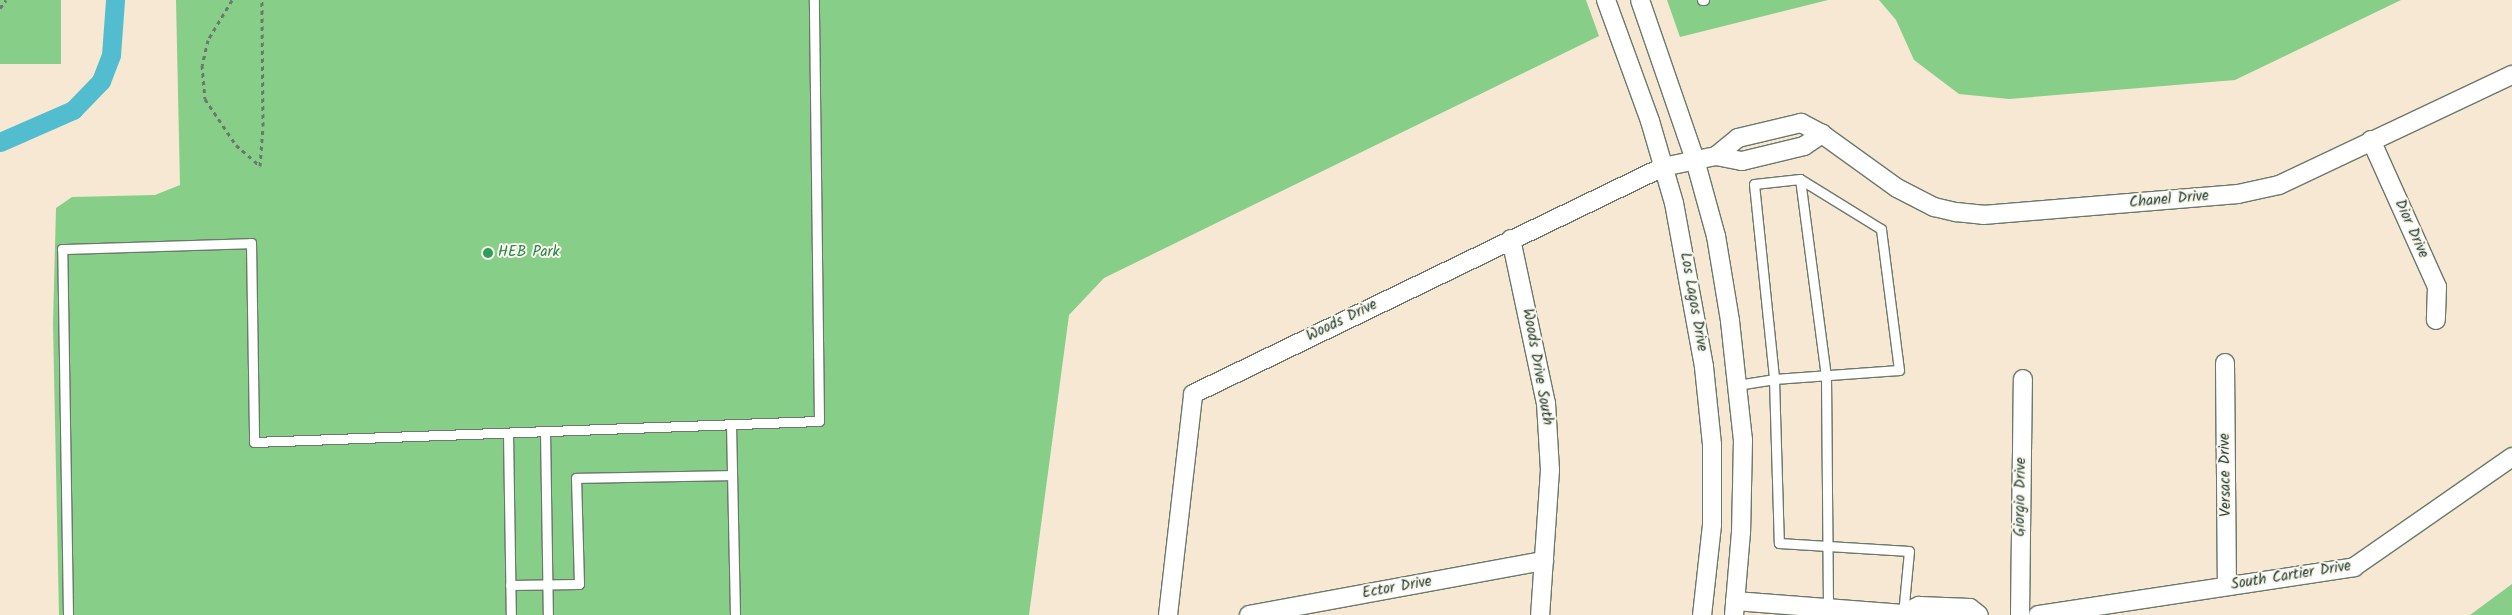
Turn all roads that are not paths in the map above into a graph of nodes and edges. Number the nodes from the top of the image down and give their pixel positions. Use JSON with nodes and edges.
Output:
{"nodes":[{"id":1,"x":814,"y":0,"type":"edge"},
{"id":2,"x":1606,"y":0,"type":"edge"},
{"id":3,"x":1640,"y":0,"type":"edge"},
{"id":4,"x":2512,"y":74,"type":"edge"},
{"id":5,"x":1822,"y":134,"type":"junction"},
{"id":6,"x":2371,"y":140,"type":"junction"},
{"id":7,"x":1716,"y":156,"type":"junction"},
{"id":8,"x":1695,"y":160,"type":"junction"},
{"id":9,"x":1663,"y":167,"type":"junction"},
{"id":10,"x":1800,"y":179,"type":"junction"},
{"id":11,"x":1511,"y":239,"type":"junction"},
{"id":12,"x":2436,"y":320,"type":"dead end"},
{"id":13,"x":2225,"y":363,"type":"dead end"},
{"id":14,"x":1826,"y":376,"type":"junction"},
{"id":15,"x":1774,"y":379,"type":"junction"},
{"id":16,"x":2023,"y":379,"type":"dead end"},
{"id":17,"x":1737,"y":385,"type":"junction"},
{"id":18,"x":731,"y":424,"type":"junction"},
{"id":19,"x":545,"y":431,"type":"junction"},
{"id":20,"x":508,"y":433,"type":"junction"},
{"id":21,"x":2512,"y":457,"type":"edge"},
{"id":22,"x":732,"y":475,"type":"junction"},
{"id":23,"x":1827,"y":547,"type":"junction"},
{"id":24,"x":1544,"y":561,"type":"junction"},
{"id":25,"x":548,"y":584,"type":"junction"},
{"id":26,"x":510,"y":585,"type":"junction"},
{"id":27,"x":2228,"y":586,"type":"junction"},
{"id":28,"x":1734,"y":608,"type":"edge"},
{"id":29,"x":1828,"y":608,"type":"junction"},
{"id":30,"x":1944,"y":611,"type":"edge"},
{"id":31,"x":1904,"y":614,"type":"edge"},
{"id":32,"x":68,"y":615,"type":"edge"},
{"id":33,"x":511,"y":615,"type":"edge"},
{"id":34,"x":548,"y":615,"type":"edge"},
{"id":35,"x":735,"y":615,"type":"edge"},
{"id":36,"x":1168,"y":615,"type":"edge"},
{"id":37,"x":1249,"y":615,"type":"edge"},
{"id":38,"x":1540,"y":615,"type":"edge"},
{"id":39,"x":1702,"y":615,"type":"edge"},
{"id":40,"x":1979,"y":615,"type":"edge"},
{"id":41,"x":2020,"y":615,"type":"edge"},
{"id":42,"x":2038,"y":615,"type":"edge"}],
"edges":[{"from":1,"to":18,"type":"lane"},
{"from":2,"to":9,"type":"street","name":"Los Lagos Drive"},
{"from":3,"to":8,"type":"street","name":"Los Lagos Drive"},
{"from":4,"to":6,"type":"street","name":"Chanel Drive"},
{"from":5,"to":6,"type":"street","name":"Chanel Drive"},
{"from":5,"to":7,"type":"street"},
{"from":5,"to":7,"type":"street","name":"Chanel Drive"},
{"from":6,"to":12,"type":"street","name":"Dior Drive"},
{"from":7,"to":8,"type":"street","name":"Woods Drive"},
{"from":8,"to":9,"type":"street","name":"Woods Drive"},
{"from":8,"to":17,"type":"street","name":"Los Lagos Drive"},
{"from":9,"to":11,"type":"street","name":"Woods Drive"},
{"from":9,"to":39,"type":"street","name":"Los Lagos Drive"},
{"from":10,"to":14,"type":"lane"},
{"from":10,"to":14,"type":"lane"},
{"from":10,"to":15,"type":"lane"},
{"from":11,"to":24,"type":"street","name":"Woods Drive South"},
{"from":11,"to":36,"type":"street","name":"Woods Drive"},
{"from":13,"to":27,"type":"street","name":"Versace Drive"},
{"from":14,"to":15,"type":"lane"},
{"from":14,"to":23,"type":"lane"},
{"from":15,"to":17,"type":"lane"},
{"from":15,"to":23,"type":"lane"},
{"from":16,"to":41,"type":"street","name":"Giorgio Drive"},
{"from":17,"to":28,"type":"street","name":"Los Lagos Drive"},
{"from":18,"to":19,"type":"lane"},
{"from":18,"to":22,"type":"lane"},
{"from":19,"to":20,"type":"lane"},
{"from":19,"to":25,"type":"lane"},
{"from":20,"to":26,"type":"lane"},
{"from":20,"to":32,"type":"lane"},
{"from":21,"to":27,"type":"street","name":"South Cartier Drive"},
{"from":22,"to":25,"type":"lane"},
{"from":22,"to":35,"type":"lane"},
{"from":23,"to":29,"type":"lane"},
{"from":23,"to":31,"type":"lane"},
{"from":24,"to":37,"type":"street","name":"Ector Drive"},
{"from":24,"to":38,"type":"street","name":"Woods Drive South"},
{"from":25,"to":26,"type":"lane"},
{"from":25,"to":34,"type":"lane"},
{"from":26,"to":33,"type":"lane"},
{"from":27,"to":42,"type":"street","name":"South Cartier Drive"},
{"from":28,"to":29,"type":"street"},
{"from":29,"to":31,"type":"street"},
{"from":30,"to":31,"type":"street"},
{"from":30,"to":40,"type":"street"}]}
